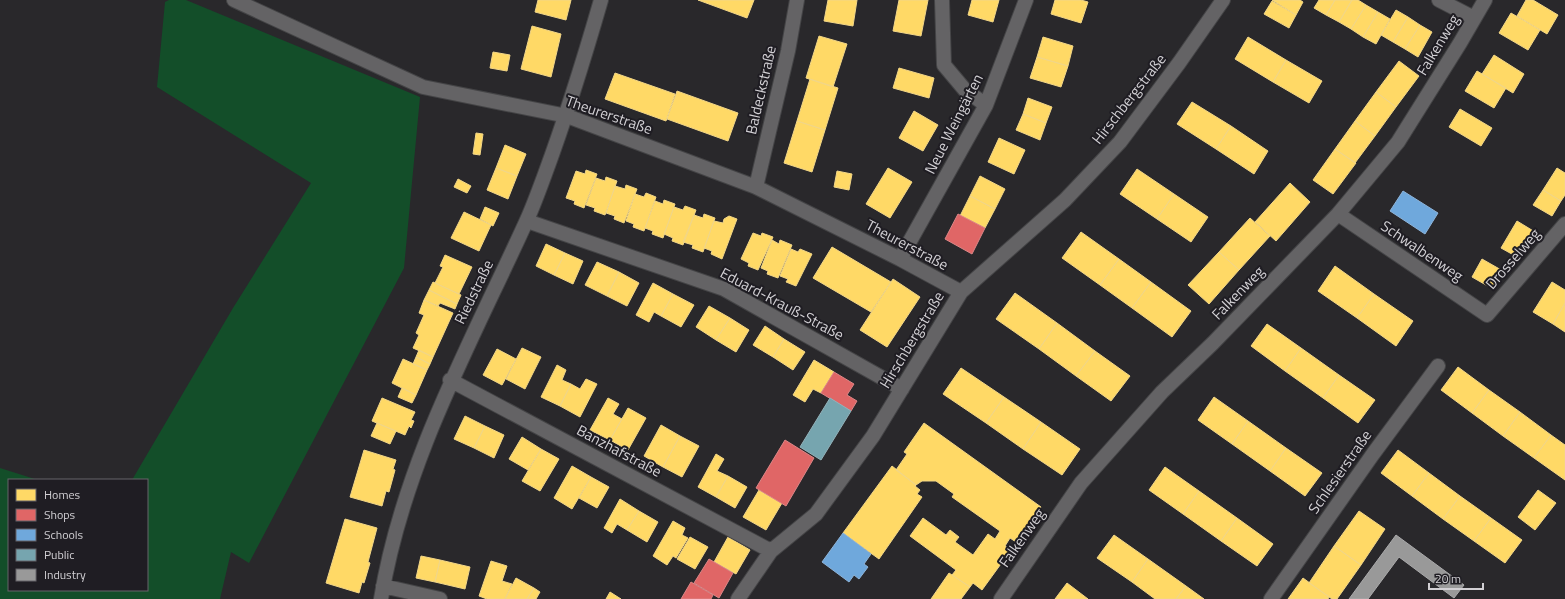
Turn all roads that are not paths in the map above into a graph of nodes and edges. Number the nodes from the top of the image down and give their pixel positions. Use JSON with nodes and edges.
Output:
{"nodes":[{"id":1,"x":234,"y":0,"type":"edge"},
{"id":2,"x":601,"y":0,"type":"edge"},
{"id":3,"x":797,"y":0,"type":"edge"},
{"id":4,"x":942,"y":0,"type":"edge"},
{"id":5,"x":1026,"y":0,"type":"edge"},
{"id":6,"x":1223,"y":0,"type":"edge"},
{"id":7,"x":1439,"y":0,"type":"edge"},
{"id":8,"x":1485,"y":0,"type":"edge"},
{"id":9,"x":1474,"y":18,"type":"junction"},
{"id":10,"x":986,"y":105,"type":"junction"},
{"id":11,"x":567,"y":116,"type":"junction"},
{"id":12,"x":756,"y":187,"type":"junction"},
{"id":13,"x":1338,"y":214,"type":"junction"},
{"id":14,"x":527,"y":221,"type":"junction"},
{"id":15,"x":1565,"y":224,"type":"edge"},
{"id":16,"x":900,"y":259,"type":"junction"},
{"id":17,"x":961,"y":292,"type":"junction"},
{"id":18,"x":1487,"y":315,"type":"joint"},
{"id":19,"x":1438,"y":366,"type":"dead end"},
{"id":20,"x":450,"y":380,"type":"junction"},
{"id":21,"x":902,"y":389,"type":"junction"},
{"id":22,"x":771,"y":551,"type":"junction"},
{"id":23,"x":382,"y":593,"type":"edge"},
{"id":24,"x":440,"y":599,"type":"edge"},
{"id":25,"x":738,"y":599,"type":"edge"},
{"id":26,"x":1001,"y":599,"type":"edge"},
{"id":27,"x":1271,"y":599,"type":"edge"}],
"edges":[{"from":1,"to":11,"type":"street","name":"Theurerstraße"},
{"from":2,"to":11,"type":"street","name":"Riedstraße"},
{"from":3,"to":12,"type":"street","name":"Baldeckstraße"},
{"from":4,"to":10,"type":"street"},
{"from":5,"to":10,"type":"street","name":"Neue Weingärten"},
{"from":6,"to":17,"type":"street","name":"Hirschbergstraße"},
{"from":7,"to":9,"type":"street"},
{"from":8,"to":9,"type":"street","name":"Falkenweg"},
{"from":9,"to":13,"type":"street","name":"Falkenweg"},
{"from":10,"to":16,"type":"street","name":"Neue Weingärten"},
{"from":11,"to":12,"type":"street","name":"Theurerstraße"},
{"from":11,"to":14,"type":"street","name":"Riedstraße"},
{"from":12,"to":16,"type":"street","name":"Theurerstraße"},
{"from":13,"to":18,"type":"street","name":"Schwalbenweg"},
{"from":13,"to":26,"type":"street","name":"Falkenweg"},
{"from":14,"to":20,"type":"street","name":"Riedstraße"},
{"from":14,"to":21,"type":"street","name":"Eduard-Krauß-Straße"},
{"from":15,"to":18,"type":"street","name":"Drosselweg"},
{"from":16,"to":17,"type":"street","name":"Theurerstraße"},
{"from":17,"to":21,"type":"street","name":"Hirschbergstraße"},
{"from":19,"to":27,"type":"street","name":"Schlesierstraße"},
{"from":20,"to":22,"type":"street","name":"Banzhafstraße"},
{"from":20,"to":23,"type":"street","name":"Riedstraße"},
{"from":21,"to":22,"type":"street","name":"Hirschbergstraße"},
{"from":22,"to":25,"type":"street","name":"Hirschbergstraße"},
{"from":23,"to":24,"type":"street"}]}
